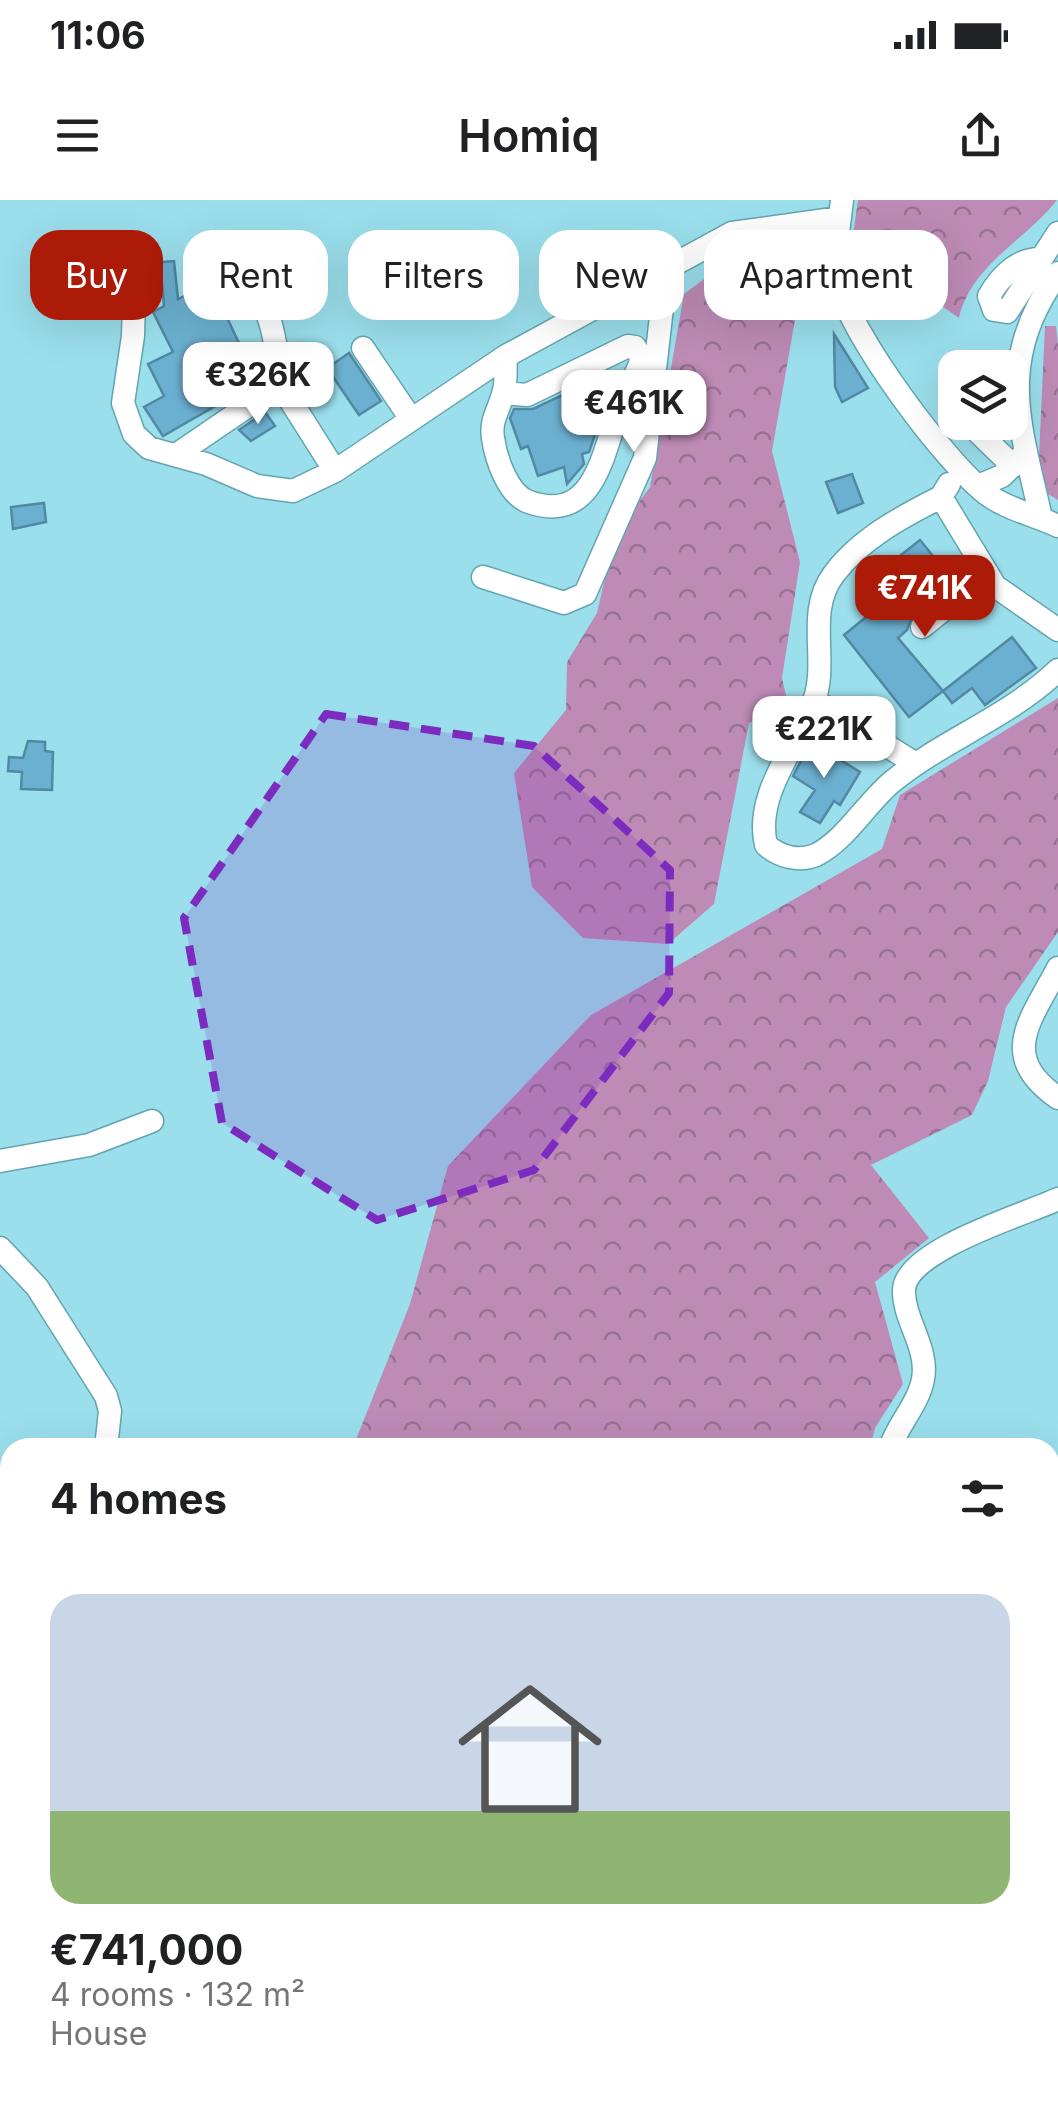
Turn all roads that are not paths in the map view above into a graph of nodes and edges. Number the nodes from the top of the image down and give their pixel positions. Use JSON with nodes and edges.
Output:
{"nodes":[{"id":1,"x":841,"y":209,"type":"edge"},
{"id":2,"x":1058,"y":233,"type":"edge"},
{"id":3,"x":684,"y":261,"type":"edge"},
{"id":4,"x":1050,"y":274,"type":"edge"},
{"id":5,"x":1058,"y":312,"type":"edge"},
{"id":6,"x":133,"y":320,"type":"edge"},
{"id":7,"x":271,"y":320,"type":"edge"},
{"id":8,"x":575,"y":320,"type":"edge"},
{"id":9,"x":661,"y":320,"type":"edge"},
{"id":10,"x":363,"y":348,"type":"dead end"},
{"id":11,"x":506,"y":356,"type":"junction"},
{"id":12,"x":280,"y":384,"type":"junction"},
{"id":13,"x":504,"y":394,"type":"junction"},
{"id":14,"x":411,"y":419,"type":"junction"},
{"id":15,"x":990,"y":440,"type":"edge"},
{"id":16,"x":176,"y":456,"type":"junction"},
{"id":17,"x":1018,"y":460,"type":"junction"},
{"id":18,"x":958,"y":469,"type":"junction"},
{"id":19,"x":335,"y":470,"type":"junction"},
{"id":20,"x":978,"y":486,"type":"junction"},
{"id":21,"x":940,"y":498,"type":"junction"},
{"id":22,"x":1049,"y":522,"type":"edge"},
{"id":23,"x":988,"y":574,"type":"junction"},
{"id":24,"x":483,"y":576,"type":"dead end"},
{"id":25,"x":922,"y":627,"type":"dead end"},
{"id":26,"x":1058,"y":630,"type":"edge"},
{"id":27,"x":1058,"y":670,"type":"edge"},
{"id":28,"x":814,"y":700,"type":"junction"},
{"id":29,"x":916,"y":764,"type":"junction"},
{"id":30,"x":1058,"y":968,"type":"edge"},
{"id":31,"x":1058,"y":1098,"type":"edge"},
{"id":32,"x":152,"y":1120,"type":"dead end"},
{"id":33,"x":0,"y":1161,"type":"edge"},
{"id":34,"x":1058,"y":1199,"type":"edge"},
{"id":35,"x":0,"y":1248,"type":"edge"},
{"id":36,"x":107,"y":1438,"type":"edge"},
{"id":37,"x":895,"y":1438,"type":"edge"}],
"edges":[{"from":1,"to":3,"type":"street"},
{"from":1,"to":18,"type":"street"},
{"from":2,"to":4,"type":"street"},
{"from":4,"to":5,"type":"street"},
{"from":4,"to":17,"type":"street"},
{"from":6,"to":16,"type":"street"},
{"from":7,"to":12,"type":"street"},
{"from":8,"to":11,"type":"street"},
{"from":9,"to":24,"type":"street"},
{"from":10,"to":14,"type":"street"},
{"from":11,"to":13,"type":"street"},
{"from":11,"to":14,"type":"street"},
{"from":12,"to":16,"type":"street"},
{"from":12,"to":19,"type":"street"},
{"from":13,"to":13,"type":"street"},
{"from":14,"to":19,"type":"street"},
{"from":15,"to":17,"type":"street"},
{"from":16,"to":19,"type":"street"},
{"from":17,"to":20,"type":"street"},
{"from":17,"to":22,"type":"street"},
{"from":18,"to":20,"type":"street"},
{"from":18,"to":21,"type":"street"},
{"from":20,"to":22,"type":"street"},
{"from":21,"to":23,"type":"street"},
{"from":21,"to":28,"type":"street"},
{"from":23,"to":25,"type":"street"},
{"from":23,"to":26,"type":"street"},
{"from":27,"to":29,"type":"street"},
{"from":28,"to":29,"type":"street"},
{"from":28,"to":29,"type":"street"},
{"from":30,"to":31,"type":"street"},
{"from":32,"to":33,"type":"street"},
{"from":34,"to":37,"type":"street"},
{"from":35,"to":36,"type":"street"}]}
